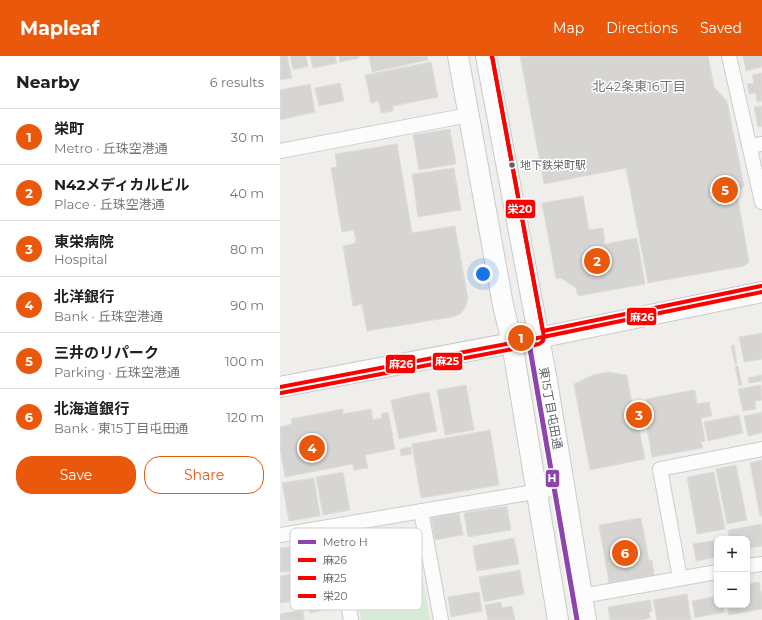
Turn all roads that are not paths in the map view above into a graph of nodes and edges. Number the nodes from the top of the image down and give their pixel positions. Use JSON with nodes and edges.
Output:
{"nodes":[{"id":1,"x":458,"y":56,"type":"edge"},
{"id":2,"x":486,"y":56,"type":"edge"},
{"id":3,"x":730,"y":56,"type":"edge"},
{"id":4,"x":469,"y":115,"type":"junction"},
{"id":5,"x":756,"y":145,"type":"edge"},
{"id":6,"x":280,"y":151,"type":"edge"},
{"id":7,"x":762,"y":202,"type":"edge"},
{"id":8,"x":762,"y":292,"type":"edge"},
{"id":9,"x":538,"y":338,"type":"junction"},
{"id":10,"x":512,"y":343,"type":"junction"},
{"id":11,"x":280,"y":387,"type":"edge"},
{"id":12,"x":762,"y":449,"type":"edge"},
{"id":13,"x":564,"y":487,"type":"junction"},
{"id":14,"x":537,"y":492,"type":"junction"},
{"id":15,"x":421,"y":511,"type":"junction"},
{"id":16,"x":334,"y":526,"type":"joint"},
{"id":17,"x":322,"y":528,"type":"edge"},
{"id":18,"x":290,"y":533,"type":"edge"},
{"id":19,"x":280,"y":535,"type":"edge"},
{"id":20,"x":762,"y":564,"type":"edge"},
{"id":21,"x":750,"y":566,"type":"edge"},
{"id":22,"x":714,"y":572,"type":"edge"},
{"id":23,"x":680,"y":578,"type":"junction"},
{"id":24,"x":582,"y":596,"type":"junction"},
{"id":25,"x":349,"y":610,"type":"edge"},
{"id":26,"x":351,"y":620,"type":"edge"},
{"id":27,"x":441,"y":620,"type":"edge"},
{"id":28,"x":558,"y":620,"type":"edge"},
{"id":29,"x":586,"y":620,"type":"edge"}],
"edges":[{"from":1,"to":4,"type":"street"},
{"from":2,"to":9,"type":"street","name":"東15丁目屯田通"},
{"from":3,"to":5,"type":"street"},
{"from":4,"to":6,"type":"street"},
{"from":4,"to":10,"type":"street"},
{"from":5,"to":7,"type":"street"},
{"from":8,"to":9,"type":"street"},
{"from":9,"to":10,"type":"street"},
{"from":9,"to":13,"type":"street","name":"東15丁目屯田通"},
{"from":10,"to":11,"type":"street"},
{"from":10,"to":14,"type":"street"},
{"from":12,"to":23,"type":"street"},
{"from":13,"to":14,"type":"street"},
{"from":13,"to":24,"type":"street","name":"東15丁目屯田通"},
{"from":14,"to":15,"type":"street"},
{"from":14,"to":28,"type":"street"},
{"from":15,"to":16,"type":"street"},
{"from":15,"to":27,"type":"street"},
{"from":16,"to":17,"type":"street"},
{"from":18,"to":19,"type":"street"},
{"from":20,"to":21,"type":"street"},
{"from":22,"to":23,"type":"street"},
{"from":23,"to":24,"type":"street"},
{"from":24,"to":29,"type":"street","name":"東15丁目屯田通"},
{"from":25,"to":26,"type":"street"}]}
